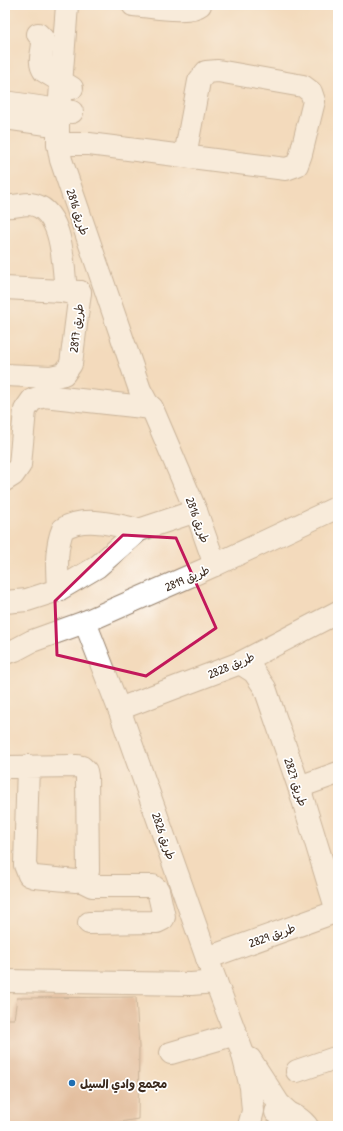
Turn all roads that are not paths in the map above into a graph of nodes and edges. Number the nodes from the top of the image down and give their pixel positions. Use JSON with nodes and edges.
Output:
{"nodes":[{"id":1,"x":67,"y":5,"type":"edge"},
{"id":2,"x":80,"y":5,"type":"edge"},
{"id":3,"x":133,"y":5,"type":"edge"},
{"id":4,"x":200,"y":5,"type":"edge"},
{"id":5,"x":38,"y":34,"type":"dead end"},
{"id":6,"x":68,"y":86,"type":"junction"},
{"id":7,"x":5,"y":102,"type":"edge"},
{"id":8,"x":5,"y":118,"type":"edge"},
{"id":9,"x":65,"y":127,"type":"junction"},
{"id":10,"x":185,"y":156,"type":"junction"},
{"id":11,"x":5,"y":206,"type":"edge"},
{"id":12,"x":5,"y":288,"type":"edge"},
{"id":13,"x":73,"y":292,"type":"junction"},
{"id":14,"x":113,"y":294,"type":"junction"},
{"id":15,"x":5,"y":375,"type":"edge"},
{"id":16,"x":152,"y":408,"type":"junction"},
{"id":17,"x":5,"y":480,"type":"edge"},
{"id":18,"x":338,"y":507,"type":"edge"},
{"id":19,"x":196,"y":510,"type":"junction"},
{"id":20,"x":139,"y":530,"type":"junction"},
{"id":21,"x":215,"y":565,"type":"junction"},
{"id":22,"x":58,"y":590,"type":"junction"},
{"id":23,"x":5,"y":602,"type":"edge"},
{"id":24,"x":338,"y":612,"type":"edge"},
{"id":25,"x":85,"y":622,"type":"junction"},
{"id":26,"x":5,"y":641,"type":"edge"},
{"id":27,"x":32,"y":641,"type":"junction"},
{"id":28,"x":5,"y":653,"type":"edge"},
{"id":29,"x":240,"y":663,"type":"junction"},
{"id":30,"x":119,"y":709,"type":"junction"},
{"id":31,"x":28,"y":766,"type":"junction"},
{"id":32,"x":5,"y":767,"type":"edge"},
{"id":33,"x":338,"y":774,"type":"edge"},
{"id":34,"x":299,"y":787,"type":"junction"},
{"id":35,"x":80,"y":880,"type":"junction"},
{"id":36,"x":338,"y":911,"type":"edge"},
{"id":37,"x":89,"y":923,"type":"dead end"},
{"id":38,"x":207,"y":958,"type":"junction"},
{"id":39,"x":5,"y":980,"type":"edge"},
{"id":40,"x":216,"y":982,"type":"junction"},
{"id":41,"x":239,"y":1043,"type":"junction"},
{"id":42,"x":171,"y":1052,"type":"dead end"},
{"id":43,"x":338,"y":1057,"type":"edge"},
{"id":44,"x":296,"y":1071,"type":"dead end"},
{"id":45,"x":302,"y":1121,"type":"edge"},
{"id":46,"x":250,"y":1126,"type":"edge"}],
"edges":[{"from":1,"to":6,"type":"street","name":"طريق 2816"},
{"from":2,"to":6,"type":"street","name":"طريق 2816"},
{"from":3,"to":4,"type":"street"},
{"from":5,"to":6,"type":"street"},
{"from":6,"to":9,"type":"street","name":"طريق 2816"},
{"from":7,"to":9,"type":"street"},
{"from":8,"to":9,"type":"street"},
{"from":9,"to":10,"type":"street"},
{"from":9,"to":14,"type":"street","name":"طريق 2816"},
{"from":10,"to":10,"type":"street"},
{"from":11,"to":13,"type":"street"},
{"from":12,"to":13,"type":"street"},
{"from":13,"to":14,"type":"street"},
{"from":13,"to":15,"type":"street","name":"طريق 2817"},
{"from":14,"to":16,"type":"street","name":"طريق 2816"},
{"from":16,"to":17,"type":"street"},
{"from":16,"to":19,"type":"street","name":"طريق 2816"},
{"from":18,"to":21,"type":"street","name":"طريق 2819"},
{"from":19,"to":20,"type":"street"},
{"from":19,"to":21,"type":"street","name":"طريق 2816"},
{"from":20,"to":22,"type":"street"},
{"from":20,"to":22,"type":"street"},
{"from":21,"to":25,"type":"street","name":"طريق 2819"},
{"from":22,"to":23,"type":"street"},
{"from":24,"to":29,"type":"street","name":"طريق 2828"},
{"from":25,"to":27,"type":"street","name":"طريق 2819"},
{"from":25,"to":30,"type":"street","name":"طريق 2826"},
{"from":26,"to":27,"type":"street","name":"طريق 2819"},
{"from":27,"to":28,"type":"street","name":"طريق 2819"},
{"from":29,"to":30,"type":"street","name":"طريق 2828"},
{"from":29,"to":34,"type":"street","name":"طريق 2827"},
{"from":30,"to":38,"type":"street","name":"طريق 2826"},
{"from":31,"to":32,"type":"street"},
{"from":31,"to":35,"type":"street"},
{"from":31,"to":35,"type":"street"},
{"from":33,"to":34,"type":"street"},
{"from":34,"to":36,"type":"street","name":"طريق 2827"},
{"from":35,"to":37,"type":"street"},
{"from":36,"to":38,"type":"street","name":"طريق 2829"},
{"from":38,"to":40,"type":"street","name":"طريق 2826"},
{"from":39,"to":40,"type":"street"},
{"from":40,"to":41,"type":"street","name":"طريق 2826"},
{"from":41,"to":42,"type":"street"},
{"from":41,"to":45,"type":"street","name":"طريق 2826"},
{"from":41,"to":46,"type":"street","name":"طريق 2826"},
{"from":43,"to":44,"type":"street"},
{"from":45,"to":46,"type":"street"}]}
